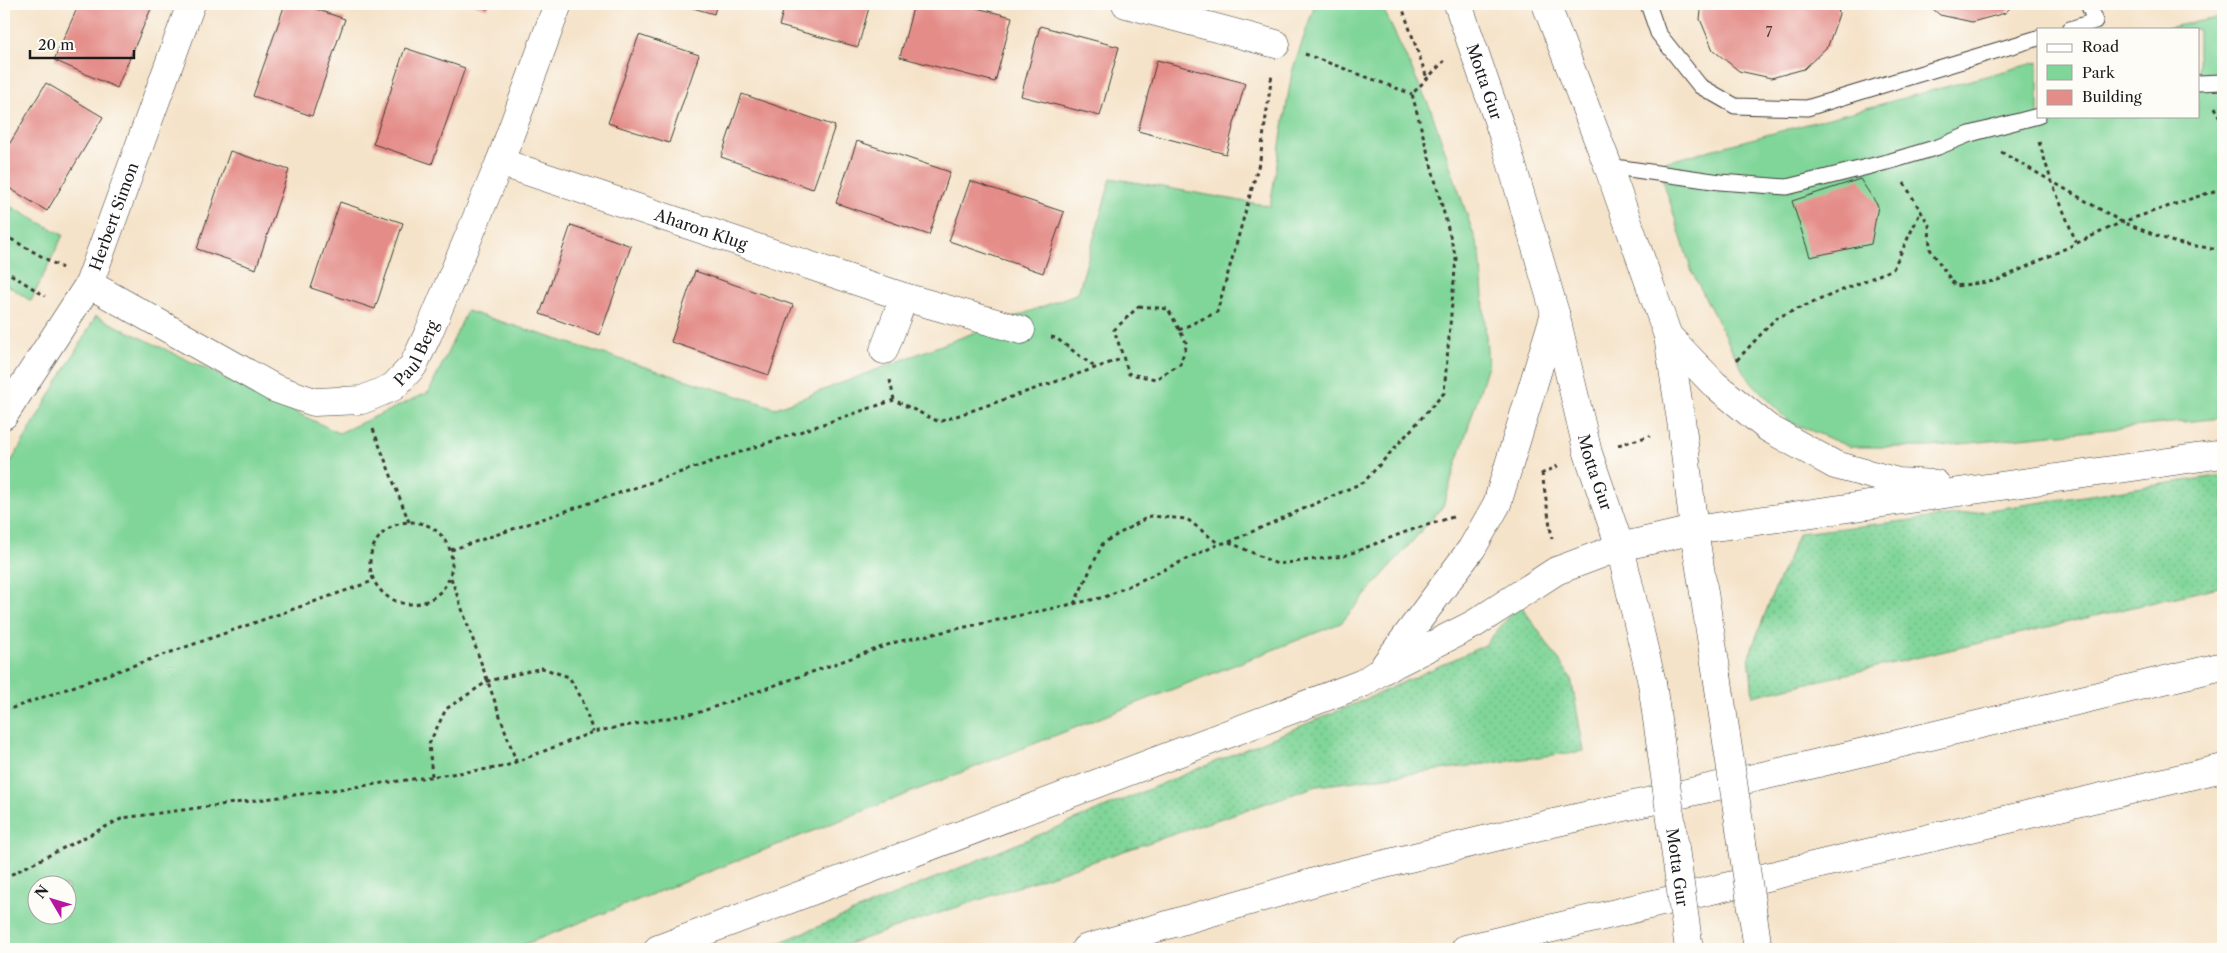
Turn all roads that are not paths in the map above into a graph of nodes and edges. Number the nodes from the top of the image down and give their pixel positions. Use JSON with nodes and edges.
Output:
{"nodes":[{"id":1,"x":191,"y":4,"type":"edge"},
{"id":2,"x":558,"y":4,"type":"edge"},
{"id":3,"x":1126,"y":4,"type":"edge"},
{"id":4,"x":1458,"y":4,"type":"edge"},
{"id":5,"x":1546,"y":4,"type":"edge"},
{"id":6,"x":1648,"y":4,"type":"edge"},
{"id":7,"x":2088,"y":4,"type":"edge"},
{"id":8,"x":2073,"y":28,"type":"edge"},
{"id":9,"x":2037,"y":38,"type":"edge"},
{"id":10,"x":1276,"y":44,"type":"road end"},
{"id":11,"x":2223,"y":82,"type":"edge"},
{"id":12,"x":2200,"y":83,"type":"edge"},
{"id":13,"x":2035,"y":117,"type":"edge"},
{"id":14,"x":500,"y":162,"type":"junction"},
{"id":15,"x":1608,"y":166,"type":"junction"},
{"id":16,"x":89,"y":284,"type":"junction"},
{"id":17,"x":904,"y":297,"type":"junction"},
{"id":18,"x":1555,"y":313,"type":"junction"},
{"id":19,"x":1021,"y":330,"type":"road end"},
{"id":20,"x":1668,"y":336,"type":"junction"},
{"id":21,"x":884,"y":350,"type":"dead end"},
{"id":22,"x":4,"y":415,"type":"edge"},
{"id":23,"x":2223,"y":454,"type":"edge"},
{"id":24,"x":1995,"y":488,"type":"junction"},
{"id":25,"x":1694,"y":530,"type":"junction"},
{"id":26,"x":1620,"y":547,"type":"junction"},
{"id":27,"x":2223,"y":666,"type":"edge"},
{"id":28,"x":1381,"y":671,"type":"junction"},
{"id":29,"x":2223,"y":768,"type":"edge"},
{"id":30,"x":658,"y":949,"type":"edge"},
{"id":31,"x":1085,"y":949,"type":"edge"},
{"id":32,"x":1465,"y":949,"type":"edge"},
{"id":33,"x":1689,"y":949,"type":"edge"},
{"id":34,"x":1758,"y":949,"type":"edge"}],
"edges":[{"from":1,"to":16,"type":"main road","name":"Herbert Simon"},
{"from":2,"to":14,"type":"main road","name":"Paul Berg"},
{"from":3,"to":10,"type":"main road"},
{"from":4,"to":18,"type":"main road","name":"Motta Gur"},
{"from":5,"to":15,"type":"main road"},
{"from":6,"to":9,"type":"lane"},
{"from":7,"to":8,"type":"lane"},
{"from":11,"to":12,"type":"lane"},
{"from":13,"to":15,"type":"lane"},
{"from":14,"to":16,"type":"main road","name":"Paul Berg"},
{"from":14,"to":17,"type":"main road","name":"Aharon Klug"},
{"from":15,"to":20,"type":"main road"},
{"from":16,"to":22,"type":"main road","name":"Herbert Simon"},
{"from":17,"to":19,"type":"main road","name":"Aharon Klug"},
{"from":17,"to":21,"type":"main road"},
{"from":18,"to":26,"type":"main road","name":"Motta Gur"},
{"from":18,"to":28,"type":"main road"},
{"from":20,"to":24,"type":"main road"},
{"from":20,"to":25,"type":"main road"},
{"from":23,"to":24,"type":"main road"},
{"from":24,"to":25,"type":"main road"},
{"from":25,"to":26,"type":"main road"},
{"from":25,"to":34,"type":"main road","bridge":true},
{"from":26,"to":28,"type":"main road"},
{"from":26,"to":33,"type":"main road","name":"Motta Gur","bridge":true},
{"from":27,"to":31,"type":"main road"},
{"from":28,"to":30,"type":"main road"},
{"from":29,"to":32,"type":"main road"}]}
